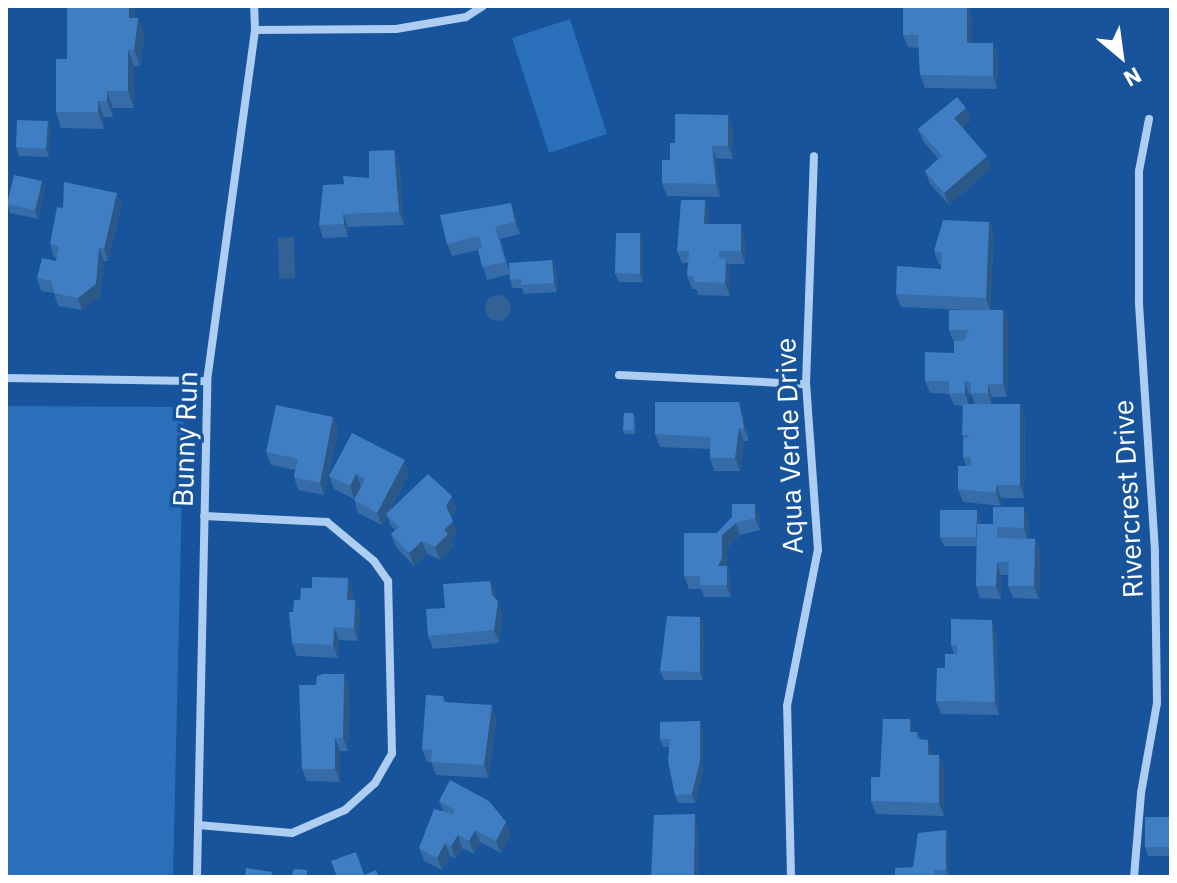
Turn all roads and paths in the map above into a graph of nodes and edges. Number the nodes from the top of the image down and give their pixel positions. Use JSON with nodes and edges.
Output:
{"nodes":[{"id":1,"x":254,"y":6,"type":"edge"},
{"id":2,"x":483,"y":6,"type":"edge"},
{"id":3,"x":255,"y":30,"type":"junction"},
{"id":4,"x":1149,"y":119,"type":"dead end"},
{"id":5,"x":814,"y":156,"type":"dead end"},
{"id":6,"x":619,"y":375,"type":"dead end"},
{"id":7,"x":6,"y":378,"type":"edge"},
{"id":8,"x":207,"y":381,"type":"junction"},
{"id":9,"x":806,"y":384,"type":"junction"},
{"id":10,"x":204,"y":516,"type":"junction"},
{"id":11,"x":198,"y":825,"type":"junction"},
{"id":12,"x":197,"y":877,"type":"edge"},
{"id":13,"x":791,"y":877,"type":"edge"},
{"id":14,"x":1134,"y":877,"type":"edge"}],
"edges":[{"from":1,"to":3,"type":"street","name":"Bunny Run"},
{"from":2,"to":3,"type":"street"},
{"from":3,"to":8,"type":"street","name":"Bunny Run"},
{"from":4,"to":14,"type":"street","name":"Rivercrest Drive"},
{"from":5,"to":9,"type":"street","name":"Aqua Verde Drive"},
{"from":6,"to":9,"type":"street"},
{"from":7,"to":8,"type":"street"},
{"from":8,"to":10,"type":"street","name":"Bunny Run"},
{"from":9,"to":13,"type":"street","name":"Aqua Verde Drive"},
{"from":10,"to":11,"type":"street","name":"Bunny Run"},
{"from":10,"to":11,"type":"street"},
{"from":11,"to":12,"type":"street","name":"Bunny Run"}]}
